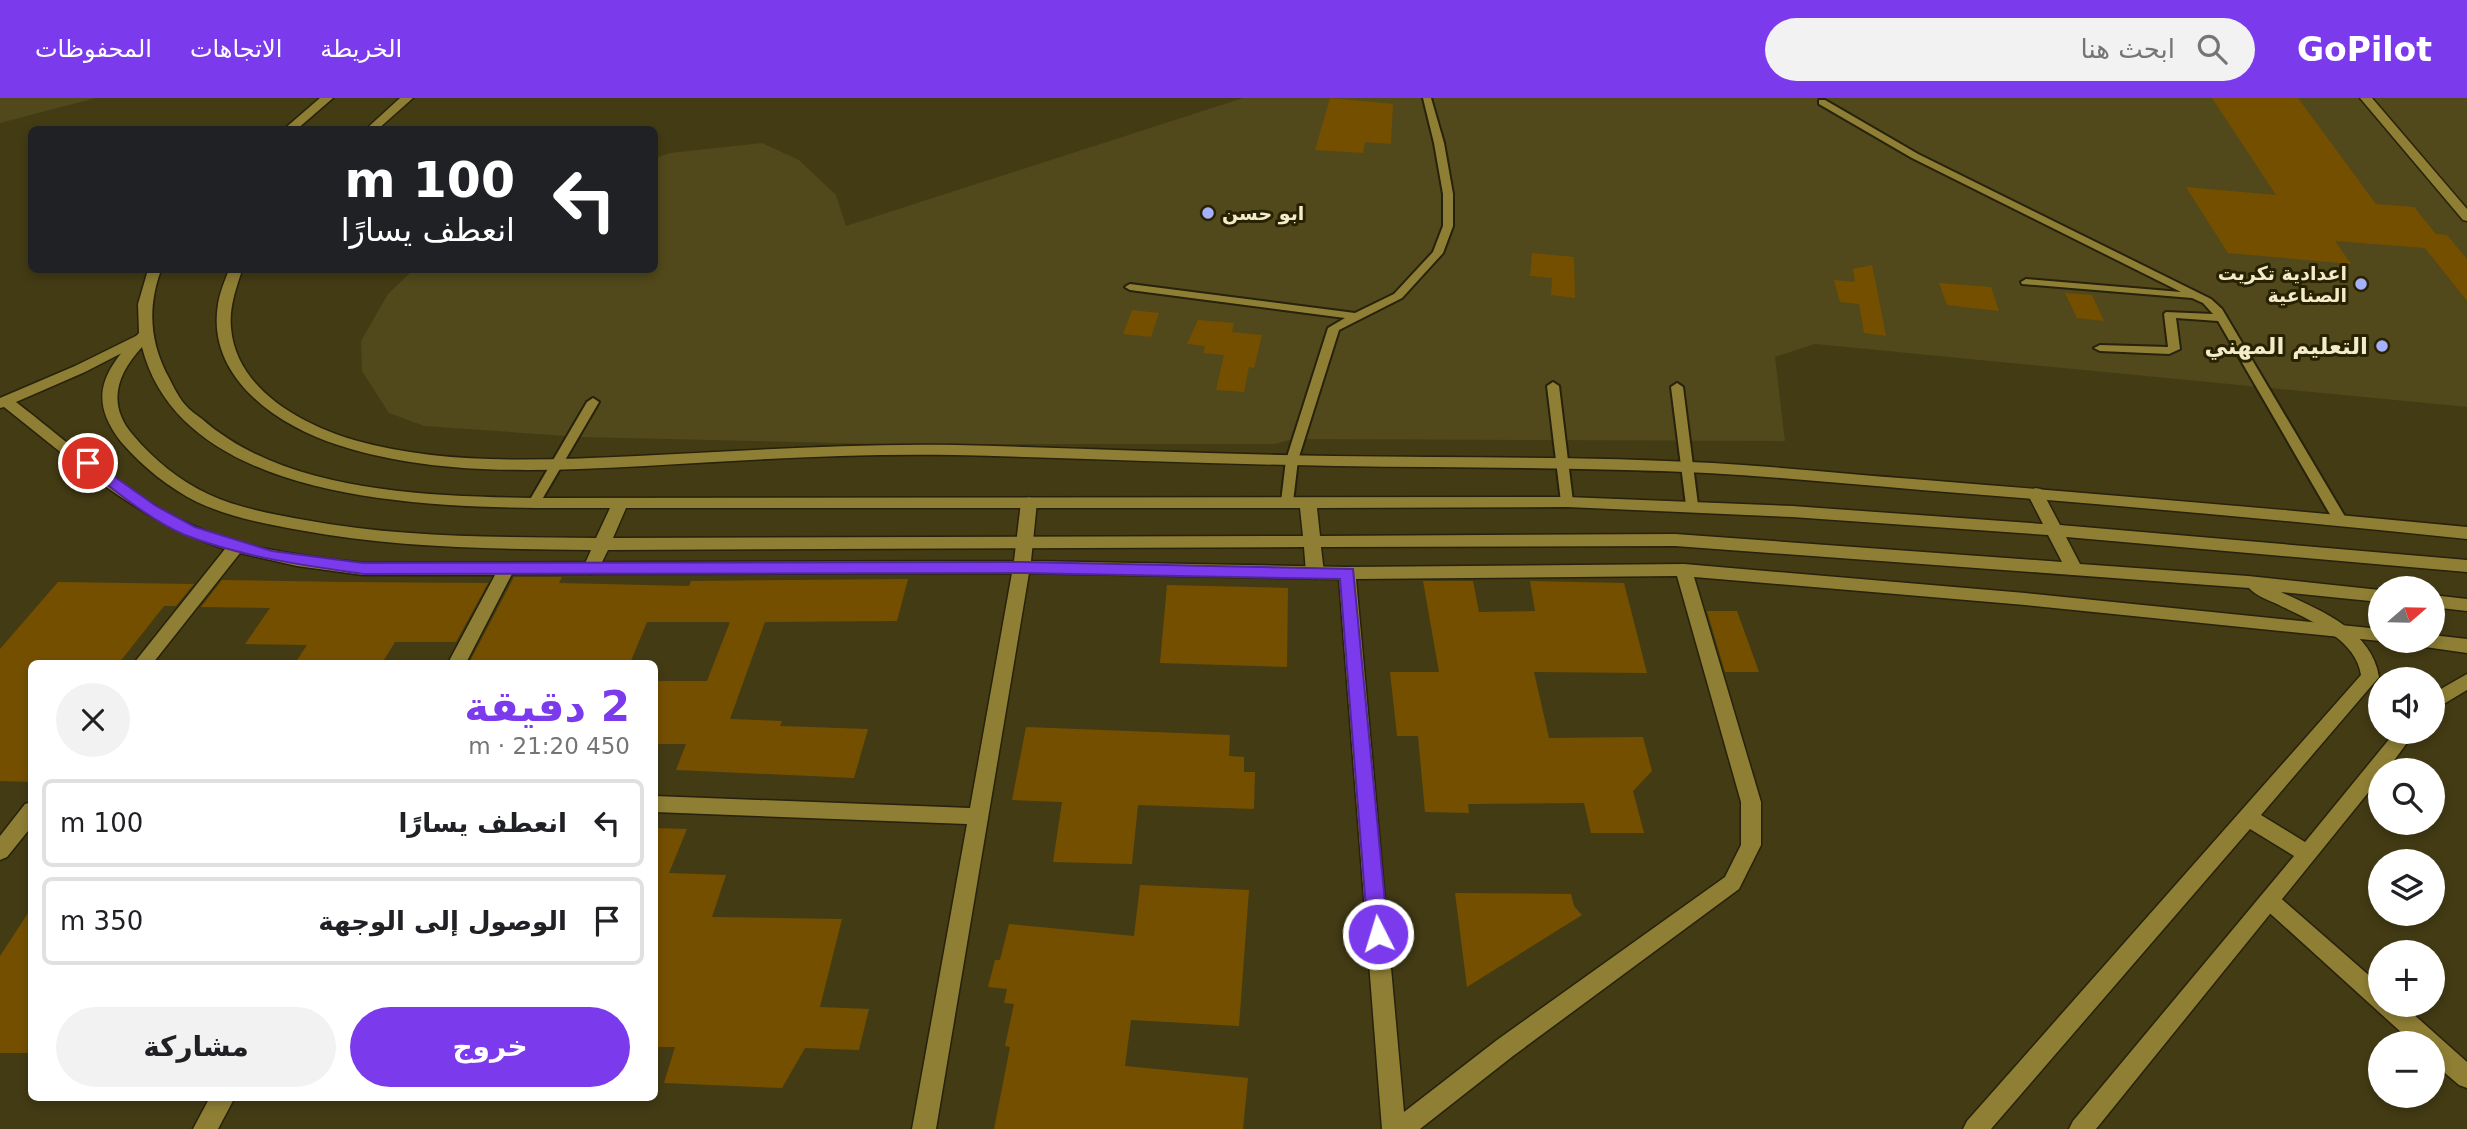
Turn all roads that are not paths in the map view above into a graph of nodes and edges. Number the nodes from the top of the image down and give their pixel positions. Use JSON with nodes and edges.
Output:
{"nodes":[{"id":1,"x":327,"y":98,"type":"edge"},
{"id":2,"x":407,"y":98,"type":"edge"},
{"id":3,"x":1427,"y":98,"type":"edge"},
{"id":4,"x":2366,"y":98,"type":"edge"},
{"id":5,"x":1822,"y":102,"type":"dead end"},
{"id":6,"x":293,"y":126,"type":"edge"},
{"id":7,"x":375,"y":126,"type":"edge"},
{"id":8,"x":2467,"y":217,"type":"edge"},
{"id":9,"x":154,"y":273,"type":"edge"},
{"id":10,"x":234,"y":273,"type":"edge"},
{"id":11,"x":2026,"y":282,"type":"dead end"},
{"id":12,"x":1130,"y":287,"type":"dead end"},
{"id":13,"x":2196,"y":296,"type":"junction"},
{"id":14,"x":1356,"y":316,"type":"junction"},
{"id":15,"x":2221,"y":318,"type":"junction"},
{"id":16,"x":144,"y":336,"type":"junction"},
{"id":17,"x":2100,"y":348,"type":"dead end"},
{"id":18,"x":1553,"y":386,"type":"dead end"},
{"id":19,"x":1677,"y":387,"type":"dead end"},
{"id":20,"x":3,"y":402,"type":"edge"},
{"id":21,"x":593,"y":402,"type":"dead end"},
{"id":22,"x":1292,"y":460,"type":"junction"},
{"id":23,"x":1562,"y":462,"type":"junction"},
{"id":24,"x":556,"y":464,"type":"junction"},
{"id":25,"x":1687,"y":467,"type":"junction"},
{"id":26,"x":2035,"y":493,"type":"junction"},
{"id":27,"x":621,"y":502,"type":"junction"},
{"id":28,"x":1029,"y":502,"type":"junction"},
{"id":29,"x":1287,"y":502,"type":"junction"},
{"id":30,"x":1308,"y":502,"type":"junction"},
{"id":31,"x":1567,"y":502,"type":"junction"},
{"id":32,"x":534,"y":503,"type":"junction"},
{"id":33,"x":1692,"y":505,"type":"junction"},
{"id":34,"x":2340,"y":520,"type":"junction"},
{"id":35,"x":2054,"y":530,"type":"junction"},
{"id":36,"x":2467,"y":533,"type":"edge"},
{"id":37,"x":1311,"y":541,"type":"junction"},
{"id":38,"x":1026,"y":542,"type":"junction"},
{"id":39,"x":602,"y":544,"type":"junction"},
{"id":40,"x":236,"y":547,"type":"junction"},
{"id":41,"x":2467,"y":566,"type":"edge"},
{"id":42,"x":507,"y":568,"type":"junction"},
{"id":43,"x":592,"y":568,"type":"junction"},
{"id":44,"x":1022,"y":568,"type":"junction"},
{"id":45,"x":2074,"y":569,"type":"junction"},
{"id":46,"x":1684,"y":570,"type":"junction"},
{"id":47,"x":1315,"y":573,"type":"junction"},
{"id":48,"x":1348,"y":573,"type":"junction"},
{"id":49,"x":2248,"y":582,"type":"junction"},
{"id":50,"x":2368,"y":595,"type":"edge"},
{"id":51,"x":2445,"y":602,"type":"edge"},
{"id":52,"x":2467,"y":605,"type":"edge"},
{"id":53,"x":2336,"y":630,"type":"junction"},
{"id":54,"x":2368,"y":634,"type":"edge"},
{"id":55,"x":2445,"y":643,"type":"edge"},
{"id":56,"x":2467,"y":646,"type":"edge"},
{"id":57,"x":145,"y":660,"type":"edge"},
{"id":58,"x":459,"y":660,"type":"edge"},
{"id":59,"x":2467,"y":681,"type":"edge"},
{"id":60,"x":2445,"y":695,"type":"edge"},
{"id":61,"x":2396,"y":744,"type":"edge"},
{"id":62,"x":658,"y":804,"type":"edge"},
{"id":63,"x":28,"y":815,"type":"edge"},
{"id":64,"x":978,"y":816,"type":"junction"},
{"id":65,"x":2249,"y":818,"type":"junction"},
{"id":66,"x":0,"y":851,"type":"edge"},
{"id":67,"x":2308,"y":854,"type":"junction"},
{"id":68,"x":2270,"y":901,"type":"junction"},
{"id":69,"x":2368,"y":988,"type":"edge"},
{"id":70,"x":2400,"y":1017,"type":"edge"},
{"id":71,"x":2415,"y":1031,"type":"edge"},
{"id":72,"x":2445,"y":1058,"type":"edge"},
{"id":73,"x":2467,"y":1077,"type":"edge"},
{"id":74,"x":221,"y":1101,"type":"edge"},
{"id":75,"x":205,"y":1129,"type":"edge"},
{"id":76,"x":924,"y":1129,"type":"edge"},
{"id":77,"x":1394,"y":1129,"type":"edge"},
{"id":78,"x":1401,"y":1129,"type":"edge"},
{"id":79,"x":1975,"y":1129,"type":"edge"},
{"id":80,"x":2081,"y":1129,"type":"edge"}],
"edges":[{"from":1,"to":6,"type":"street"},
{"from":2,"to":7,"type":"street"},
{"from":3,"to":14,"type":"lane"},
{"from":4,"to":8,"type":"street"},
{"from":5,"to":13,"type":"lane"},
{"from":9,"to":16,"type":"street"},
{"from":10,"to":24,"type":"street"},
{"from":11,"to":13,"type":"lane"},
{"from":12,"to":14,"type":"lane"},
{"from":13,"to":15,"type":"lane"},
{"from":14,"to":22,"type":"lane"},
{"from":15,"to":17,"type":"lane"},
{"from":15,"to":34,"type":"lane"},
{"from":16,"to":20,"type":"street"},
{"from":16,"to":32,"type":"street"},
{"from":16,"to":39,"type":"street"},
{"from":18,"to":23,"type":"lane"},
{"from":19,"to":25,"type":"lane"},
{"from":20,"to":40,"type":"street"},
{"from":21,"to":24,"type":"lane"},
{"from":22,"to":23,"type":"street"},
{"from":22,"to":24,"type":"street"},
{"from":22,"to":29,"type":"lane"},
{"from":23,"to":25,"type":"street"},
{"from":23,"to":31,"type":"lane"},
{"from":24,"to":32,"type":"lane"},
{"from":25,"to":26,"type":"street"},
{"from":25,"to":33,"type":"lane"},
{"from":26,"to":34,"type":"street"},
{"from":26,"to":35,"type":"street"},
{"from":27,"to":28,"type":"street"},
{"from":27,"to":32,"type":"street"},
{"from":27,"to":39,"type":"street"},
{"from":28,"to":29,"type":"street"},
{"from":28,"to":38,"type":"street"},
{"from":29,"to":30,"type":"street"},
{"from":30,"to":31,"type":"street"},
{"from":30,"to":37,"type":"street"},
{"from":31,"to":33,"type":"street"},
{"from":33,"to":35,"type":"street"},
{"from":34,"to":36,"type":"street"},
{"from":35,"to":41,"type":"street"},
{"from":35,"to":45,"type":"street"},
{"from":37,"to":38,"type":"street"},
{"from":37,"to":45,"type":"street"},
{"from":37,"to":47,"type":"street"},
{"from":38,"to":39,"type":"street"},
{"from":38,"to":44,"type":"street"},
{"from":39,"to":43,"type":"street"},
{"from":40,"to":42,"type":"street"},
{"from":40,"to":57,"type":"street"},
{"from":42,"to":43,"type":"street"},
{"from":42,"to":58,"type":"street"},
{"from":43,"to":44,"type":"street"},
{"from":44,"to":47,"type":"street"},
{"from":44,"to":64,"type":"street"},
{"from":45,"to":49,"type":"street"},
{"from":46,"to":48,"type":"street"},
{"from":46,"to":53,"type":"street"},
{"from":46,"to":78,"type":"street"},
{"from":47,"to":48,"type":"street"},
{"from":48,"to":77,"type":"street"},
{"from":49,"to":50,"type":"street"},
{"from":49,"to":53,"type":"street"},
{"from":51,"to":52,"type":"street"},
{"from":53,"to":54,"type":"street"},
{"from":53,"to":65,"type":"street"},
{"from":55,"to":56,"type":"street"},
{"from":59,"to":60,"type":"street"},
{"from":61,"to":67,"type":"street"},
{"from":62,"to":64,"type":"street"},
{"from":63,"to":66,"type":"street"},
{"from":64,"to":76,"type":"street"},
{"from":65,"to":67,"type":"street"},
{"from":65,"to":79,"type":"street"},
{"from":67,"to":68,"type":"street"},
{"from":68,"to":69,"type":"street"},
{"from":68,"to":80,"type":"street"},
{"from":70,"to":71,"type":"street"},
{"from":72,"to":73,"type":"street"},
{"from":74,"to":75,"type":"street"}]}
